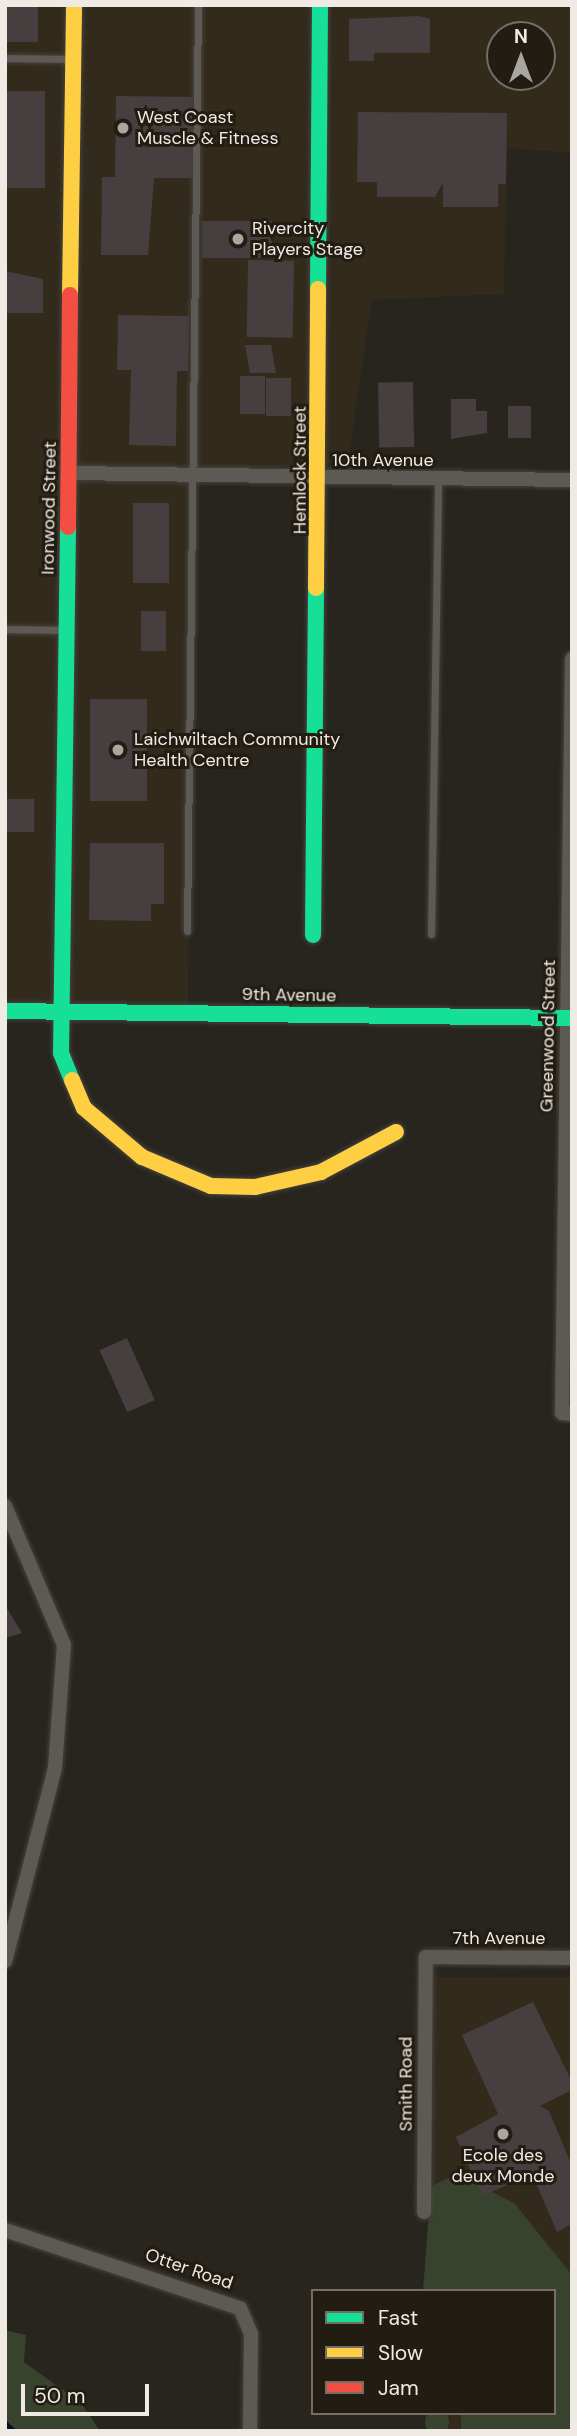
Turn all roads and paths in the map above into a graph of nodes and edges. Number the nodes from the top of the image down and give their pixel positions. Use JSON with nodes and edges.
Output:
{"nodes":[{"id":1,"x":74,"y":5,"type":"edge"},
{"id":2,"x":198,"y":5,"type":"edge"},
{"id":3,"x":320,"y":5,"type":"edge"},
{"id":4,"x":5,"y":58,"type":"edge"},
{"id":5,"x":74,"y":59,"type":"junction"},
{"id":6,"x":69,"y":473,"type":"junction"},
{"id":7,"x":191,"y":474,"type":"junction"},
{"id":8,"x":319,"y":480,"type":"junction"},
{"id":9,"x":438,"y":480,"type":"junction"},
{"id":10,"x":572,"y":480,"type":"edge"},
{"id":11,"x":5,"y":629,"type":"edge"},
{"id":12,"x":66,"y":630,"type":"junction"},
{"id":13,"x":572,"y":659,"type":"edge"},
{"id":14,"x":187,"y":932,"type":"dead end"},
{"id":15,"x":431,"y":934,"type":"dead end"},
{"id":16,"x":313,"y":935,"type":"dead end"},
{"id":17,"x":5,"y":1011,"type":"edge"},
{"id":18,"x":62,"y":1011,"type":"junction"},
{"id":19,"x":569,"y":1018,"type":"edge"},
{"id":20,"x":396,"y":1132,"type":"dead end"},
{"id":21,"x":568,"y":1215,"type":"edge"},
{"id":22,"x":567,"y":1414,"type":"edge"},
{"id":23,"x":5,"y":1506,"type":"edge"},
{"id":24,"x":426,"y":1957,"type":"joint"},
{"id":25,"x":572,"y":1958,"type":"edge"},
{"id":26,"x":5,"y":1961,"type":"edge"},
{"id":27,"x":424,"y":2212,"type":"dead end"},
{"id":28,"x":5,"y":2230,"type":"edge"},
{"id":29,"x":250,"y":2431,"type":"edge"}],
"edges":[{"from":1,"to":5,"type":"street","name":"Ironwood Street"},
{"from":2,"to":7,"type":"lane"},
{"from":3,"to":8,"type":"street","name":"Hemlock Street"},
{"from":4,"to":5,"type":"lane"},
{"from":5,"to":6,"type":"street","name":"Ironwood Street"},
{"from":6,"to":7,"type":"street","name":"10th Avenue"},
{"from":6,"to":12,"type":"street","name":"Ironwood Street"},
{"from":7,"to":8,"type":"street","name":"10th Avenue"},
{"from":7,"to":14,"type":"lane"},
{"from":8,"to":9,"type":"street","name":"10th Avenue"},
{"from":8,"to":16,"type":"street","name":"Hemlock Street"},
{"from":9,"to":10,"type":"street","name":"10th Avenue"},
{"from":9,"to":15,"type":"lane"},
{"from":11,"to":12,"type":"lane"},
{"from":12,"to":18,"type":"street","name":"Ironwood Street"},
{"from":13,"to":19,"type":"street","name":"Greenwood Street"},
{"from":17,"to":18,"type":"street","name":"9th Avenue"},
{"from":18,"to":19,"type":"street","name":"9th Avenue"},
{"from":18,"to":20,"type":"street","name":"Ironwood Street"},
{"from":19,"to":21,"type":"street","name":"Greenwood Street"},
{"from":21,"to":22,"type":"street","name":"Greenwood Street"},
{"from":23,"to":26,"type":"street"},
{"from":24,"to":25,"type":"street","name":"7th Avenue"},
{"from":24,"to":27,"type":"street","name":"Smith Road"},
{"from":28,"to":29,"type":"street","name":"Otter Road"}]}
